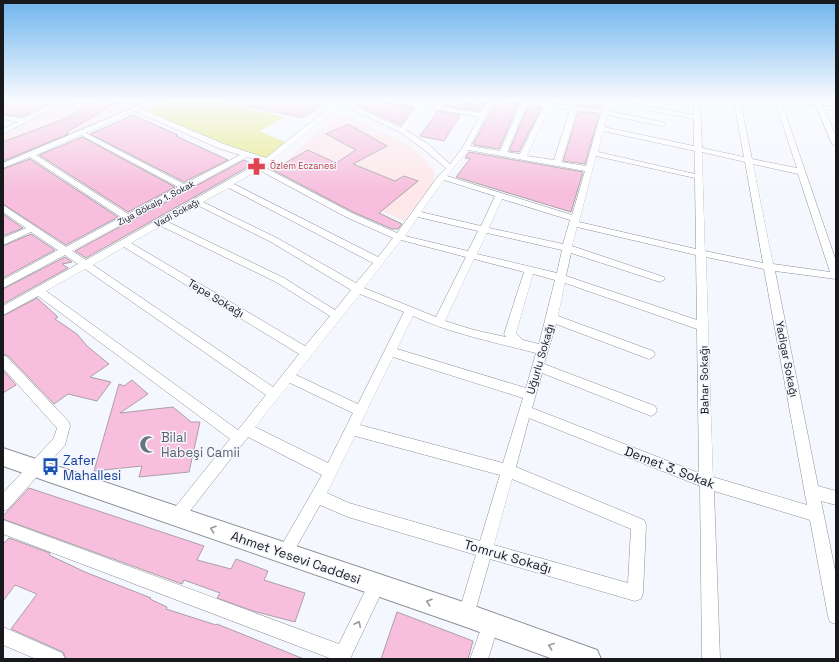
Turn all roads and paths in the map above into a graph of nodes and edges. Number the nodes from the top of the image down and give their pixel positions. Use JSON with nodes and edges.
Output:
{"nodes":[{"id":1,"x":80,"y":132,"type":"joint"},
{"id":2,"x":188,"y":132,"type":"edge"},
{"id":3,"x":303,"y":132,"type":"edge"},
{"id":4,"x":403,"y":132,"type":"edge"},
{"id":5,"x":474,"y":132,"type":"edge"},
{"id":6,"x":512,"y":132,"type":"edge"},
{"id":7,"x":535,"y":132,"type":"edge"},
{"id":8,"x":567,"y":132,"type":"edge"},
{"id":9,"x":599,"y":132,"type":"edge"},
{"id":10,"x":618,"y":132,"type":"edge"},
{"id":11,"x":697,"y":132,"type":"edge"},
{"id":12,"x":743,"y":132,"type":"edge"},
{"id":13,"x":788,"y":132,"type":"edge"},
{"id":14,"x":830,"y":132,"type":"edge"},
{"id":15,"x":836,"y":144,"type":"edge"},
{"id":16,"x":466,"y":147,"type":"junction"},
{"id":17,"x":698,"y":149,"type":"junction"},
{"id":18,"x":593,"y":153,"type":"junction"},
{"id":19,"x":30,"y":154,"type":"junction"},
{"id":20,"x":247,"y":154,"type":"junction"},
{"id":21,"x":502,"y":154,"type":"junction"},
{"id":22,"x":523,"y":157,"type":"junction"},
{"id":23,"x":748,"y":160,"type":"junction"},
{"id":24,"x":268,"y":161,"type":"junction"},
{"id":25,"x":558,"y":163,"type":"junction"},
{"id":26,"x":3,"y":166,"type":"edge"},
{"id":27,"x":259,"y":167,"type":"junction"},
{"id":28,"x":451,"y":168,"type":"junction"},
{"id":29,"x":589,"y":169,"type":"junction"},
{"id":30,"x":802,"y":172,"type":"junction"},
{"id":31,"x":442,"y":177,"type":"junction"},
{"id":32,"x":699,"y":177,"type":"junction"},
{"id":33,"x":228,"y":184,"type":"junction"},
{"id":34,"x":185,"y":188,"type":"junction"},
{"id":35,"x":500,"y":195,"type":"junction"},
{"id":36,"x":197,"y":202,"type":"junction"},
{"id":37,"x":3,"y":208,"type":"edge"},
{"id":38,"x":416,"y":214,"type":"junction"},
{"id":39,"x":128,"y":218,"type":"junction"},
{"id":40,"x":160,"y":222,"type":"junction"},
{"id":41,"x":575,"y":222,"type":"junction"},
{"id":42,"x":32,"y":228,"type":"junction"},
{"id":43,"x":483,"y":229,"type":"junction"},
{"id":44,"x":399,"y":237,"type":"junction"},
{"id":45,"x":3,"y":242,"type":"edge"},
{"id":46,"x":124,"y":243,"type":"junction"},
{"id":47,"x":567,"y":248,"type":"junction"},
{"id":48,"x":66,"y":251,"type":"junction"},
{"id":49,"x":701,"y":254,"type":"junction"},
{"id":50,"x":472,"y":256,"type":"junction"},
{"id":51,"x":379,"y":262,"type":"junction"},
{"id":52,"x":85,"y":265,"type":"junction"},
{"id":53,"x":769,"y":268,"type":"junction"},
{"id":54,"x":529,"y":270,"type":"junction"},
{"id":55,"x":836,"y":276,"type":"edge"},
{"id":56,"x":561,"y":278,"type":"junction"},
{"id":57,"x":660,"y":279,"type":"dead end"},
{"id":58,"x":3,"y":284,"type":"edge"},
{"id":59,"x":358,"y":289,"type":"junction"},
{"id":60,"x":39,"y":290,"type":"junction"},
{"id":61,"x":410,"y":310,"type":"junction"},
{"id":62,"x":3,"y":311,"type":"edge"},
{"id":63,"x":337,"y":316,"type":"junction"},
{"id":64,"x":552,"y":318,"type":"junction"},
{"id":65,"x":438,"y":323,"type":"junction"},
{"id":66,"x":702,"y":326,"type":"junction"},
{"id":67,"x":519,"y":344,"type":"junction"},
{"id":68,"x":543,"y":350,"type":"junction"},
{"id":69,"x":391,"y":352,"type":"junction"},
{"id":70,"x":307,"y":353,"type":"junction"},
{"id":71,"x":649,"y":354,"type":"dead end"},
{"id":72,"x":3,"y":360,"type":"edge"},
{"id":73,"x":538,"y":367,"type":"junction"},
{"id":74,"x":289,"y":377,"type":"junction"},
{"id":75,"x":274,"y":394,"type":"junction"},
{"id":76,"x":530,"y":395,"type":"junction"},
{"id":77,"x":651,"y":410,"type":"dead end"},
{"id":78,"x":361,"y":411,"type":"junction"},
{"id":79,"x":525,"y":411,"type":"junction"},
{"id":80,"x":352,"y":429,"type":"junction"},
{"id":81,"x":243,"y":433,"type":"junction"},
{"id":82,"x":3,"y":457,"type":"edge"},
{"id":83,"x":35,"y":469,"type":"junction"},
{"id":84,"x":508,"y":470,"type":"junction"},
{"id":85,"x":331,"y":472,"type":"junction"},
{"id":86,"x":706,"y":482,"type":"junction"},
{"id":87,"x":812,"y":491,"type":"junction"},
{"id":88,"x":317,"y":496,"type":"junction"},
{"id":89,"x":836,"y":498,"type":"edge"},
{"id":90,"x":3,"y":504,"type":"edge"},
{"id":91,"x":817,"y":515,"type":"junction"},
{"id":92,"x":177,"y":516,"type":"junction"},
{"id":93,"x":3,"y":527,"type":"edge"},
{"id":94,"x":485,"y":550,"type":"junction"},
{"id":95,"x":285,"y":553,"type":"junction"},
{"id":96,"x":377,"y":585,"type":"junction"},
{"id":97,"x":466,"y":615,"type":"junction"},
{"id":98,"x":836,"y":616,"type":"edge"},
{"id":99,"x":491,"y":624,"type":"junction"},
{"id":100,"x":3,"y":636,"type":"edge"},
{"id":101,"x":342,"y":657,"type":"edge"},
{"id":102,"x":56,"y":659,"type":"edge"},
{"id":103,"x":479,"y":659,"type":"edge"},
{"id":104,"x":586,"y":659,"type":"edge"},
{"id":105,"x":711,"y":659,"type":"edge"}],
"edges":[{"from":1,"to":19,"type":"street"},
{"from":1,"to":34,"type":"street"},
{"from":2,"to":20,"type":"street"},
{"from":3,"to":24,"type":"street","name":"Vadi Sokağı"},
{"from":4,"to":28,"type":"street"},
{"from":5,"to":16,"type":"street"},
{"from":6,"to":21,"type":"street"},
{"from":7,"to":22,"type":"street"},
{"from":8,"to":25,"type":"street"},
{"from":9,"to":18,"type":"street","name":"Uğurlu Sokağı"},
{"from":10,"to":17,"type":"street"},
{"from":11,"to":17,"type":"street","name":"Bahar Sokağı"},
{"from":12,"to":23,"type":"street","name":"Yadigar Sokağı"},
{"from":13,"to":30,"type":"street"},
{"from":14,"to":15,"type":"street"},
{"from":16,"to":21,"type":"street"},
{"from":16,"to":28,"type":"street"},
{"from":17,"to":23,"type":"street"},
{"from":17,"to":32,"type":"street","name":"Bahar Sokağı"},
{"from":18,"to":29,"type":"street","name":"Uğurlu Sokağı"},
{"from":18,"to":32,"type":"street"},
{"from":19,"to":26,"type":"street"},
{"from":19,"to":39,"type":"street"},
{"from":20,"to":24,"type":"street"},
{"from":20,"to":34,"type":"street","name":"Ziya Gökalp 1. Sokak"},
{"from":21,"to":22,"type":"street"},
{"from":22,"to":25,"type":"street"},
{"from":23,"to":30,"type":"street"},
{"from":23,"to":53,"type":"street","name":"Yadigar Sokağı"},
{"from":24,"to":27,"type":"street","name":"Vadi Sokağı"},
{"from":25,"to":29,"type":"street"},
{"from":27,"to":33,"type":"street","name":"Vadi Sokağı"},
{"from":27,"to":44,"type":"street"},
{"from":28,"to":31,"type":"street"},
{"from":29,"to":41,"type":"street","name":"Uğurlu Sokağı"},
{"from":30,"to":55,"type":"street"},
{"from":31,"to":35,"type":"street"},
{"from":31,"to":38,"type":"street"},
{"from":32,"to":49,"type":"street","name":"Bahar Sokağı"},
{"from":33,"to":36,"type":"street","name":"Vadi Sokağı"},
{"from":33,"to":51,"type":"street"},
{"from":34,"to":39,"type":"street","name":"Ziya Gökalp 1. Sokak"},
{"from":35,"to":41,"type":"street"},
{"from":35,"to":43,"type":"street"},
{"from":36,"to":40,"type":"street","name":"Vadi Sokağı"},
{"from":36,"to":59,"type":"street"},
{"from":37,"to":42,"type":"street"},
{"from":38,"to":43,"type":"street"},
{"from":38,"to":44,"type":"street"},
{"from":39,"to":48,"type":"street","name":"Ziya Gökalp 1. Sokak"},
{"from":40,"to":46,"type":"street","name":"Vadi Sokağı"},
{"from":40,"to":63,"type":"street"},
{"from":41,"to":47,"type":"street","name":"Uğurlu Sokağı"},
{"from":41,"to":49,"type":"street"},
{"from":42,"to":45,"type":"street"},
{"from":42,"to":48,"type":"street"},
{"from":43,"to":47,"type":"street"},
{"from":43,"to":50,"type":"street"},
{"from":44,"to":50,"type":"street"},
{"from":44,"to":51,"type":"street"},
{"from":46,"to":52,"type":"street","name":"Vadi Sokağı"},
{"from":46,"to":70,"type":"street","name":"Tepe Sokağı"},
{"from":47,"to":56,"type":"street","name":"Uğurlu Sokağı"},
{"from":47,"to":57,"type":"street"},
{"from":48,"to":52,"type":"street"},
{"from":48,"to":58,"type":"street","name":"Ziya Gökalp 1. Sokak"},
{"from":49,"to":53,"type":"street"},
{"from":49,"to":66,"type":"street","name":"Bahar Sokağı"},
{"from":50,"to":54,"type":"street"},
{"from":50,"to":65,"type":"street"},
{"from":51,"to":59,"type":"street"},
{"from":52,"to":60,"type":"street","name":"Vadi Sokağı"},
{"from":52,"to":75,"type":"street"},
{"from":53,"to":55,"type":"street"},
{"from":53,"to":87,"type":"street","name":"Yadigar Sokağı"},
{"from":54,"to":56,"type":"street"},
{"from":54,"to":67,"type":"street"},
{"from":56,"to":64,"type":"street","name":"Uğurlu Sokağı"},
{"from":56,"to":66,"type":"street"},
{"from":59,"to":61,"type":"street"},
{"from":59,"to":63,"type":"street"},
{"from":60,"to":62,"type":"street","name":"Vadi Sokağı"},
{"from":60,"to":81,"type":"street"},
{"from":61,"to":65,"type":"street"},
{"from":61,"to":69,"type":"street"},
{"from":63,"to":70,"type":"street"},
{"from":64,"to":68,"type":"street","name":"Uğurlu Sokağı"},
{"from":64,"to":71,"type":"street"},
{"from":65,"to":67,"type":"street"},
{"from":66,"to":86,"type":"street","name":"Bahar Sokağı"},
{"from":67,"to":68,"type":"street"},
{"from":68,"to":73,"type":"street","name":"Uğurlu Sokağı"},
{"from":69,"to":76,"type":"street"},
{"from":69,"to":78,"type":"street"},
{"from":70,"to":74,"type":"street"},
{"from":72,"to":83,"type":"street"},
{"from":73,"to":76,"type":"street","name":"Uğurlu Sokağı"},
{"from":73,"to":77,"type":"street"},
{"from":74,"to":75,"type":"street"},
{"from":74,"to":78,"type":"street"},
{"from":75,"to":81,"type":"street"},
{"from":76,"to":79,"type":"street","name":"Uğurlu Sokağı"},
{"from":78,"to":80,"type":"street"},
{"from":79,"to":84,"type":"street","name":"Uğurlu Sokağı"},
{"from":79,"to":86,"type":"street","name":"Demet 3. Sokak"},
{"from":80,"to":84,"type":"street"},
{"from":80,"to":85,"type":"street"},
{"from":81,"to":85,"type":"street"},
{"from":81,"to":92,"type":"street"},
{"from":82,"to":83,"type":"street","name":"Ahmet Yesevi Caddesi"},
{"from":83,"to":90,"type":"street"},
{"from":83,"to":92,"type":"street","name":"Ahmet Yesevi Caddesi"},
{"from":84,"to":94,"type":"street","name":"Uğurlu Sokağı"},
{"from":84,"to":94,"type":"street","name":"Tomruk Sokağı"},
{"from":85,"to":88,"type":"street"},
{"from":86,"to":91,"type":"street","name":"Demet 3. Sokak"},
{"from":86,"to":105,"type":"street","name":"Bahar Sokağı"},
{"from":87,"to":89,"type":"street"},
{"from":87,"to":91,"type":"street","name":"Yadigar Sokağı"},
{"from":88,"to":94,"type":"street","name":"Tomruk Sokağı"},
{"from":88,"to":95,"type":"street"},
{"from":91,"to":98,"type":"street","name":"Yadigar Sokağı"},
{"from":95,"to":92,"type":"street","name":"Ahmet Yesevi Caddesi","one_way":true},
{"from":93,"to":101,"type":"street"},
{"from":94,"to":97,"type":"street","name":"Uğurlu Sokağı"},
{"from":95,"to":96,"type":"street","name":"Ahmet Yesevi Caddesi"},
{"from":97,"to":96,"type":"street","name":"Ahmet Yesevi Caddesi","one_way":true},
{"from":101,"to":96,"type":"street","one_way":true},
{"from":97,"to":99,"type":"street","name":"Ahmet Yesevi Caddesi"},
{"from":99,"to":103,"type":"street"},
{"from":104,"to":99,"type":"street","name":"Ahmet Yesevi Caddesi","one_way":true},
{"from":100,"to":102,"type":"street"}]}
